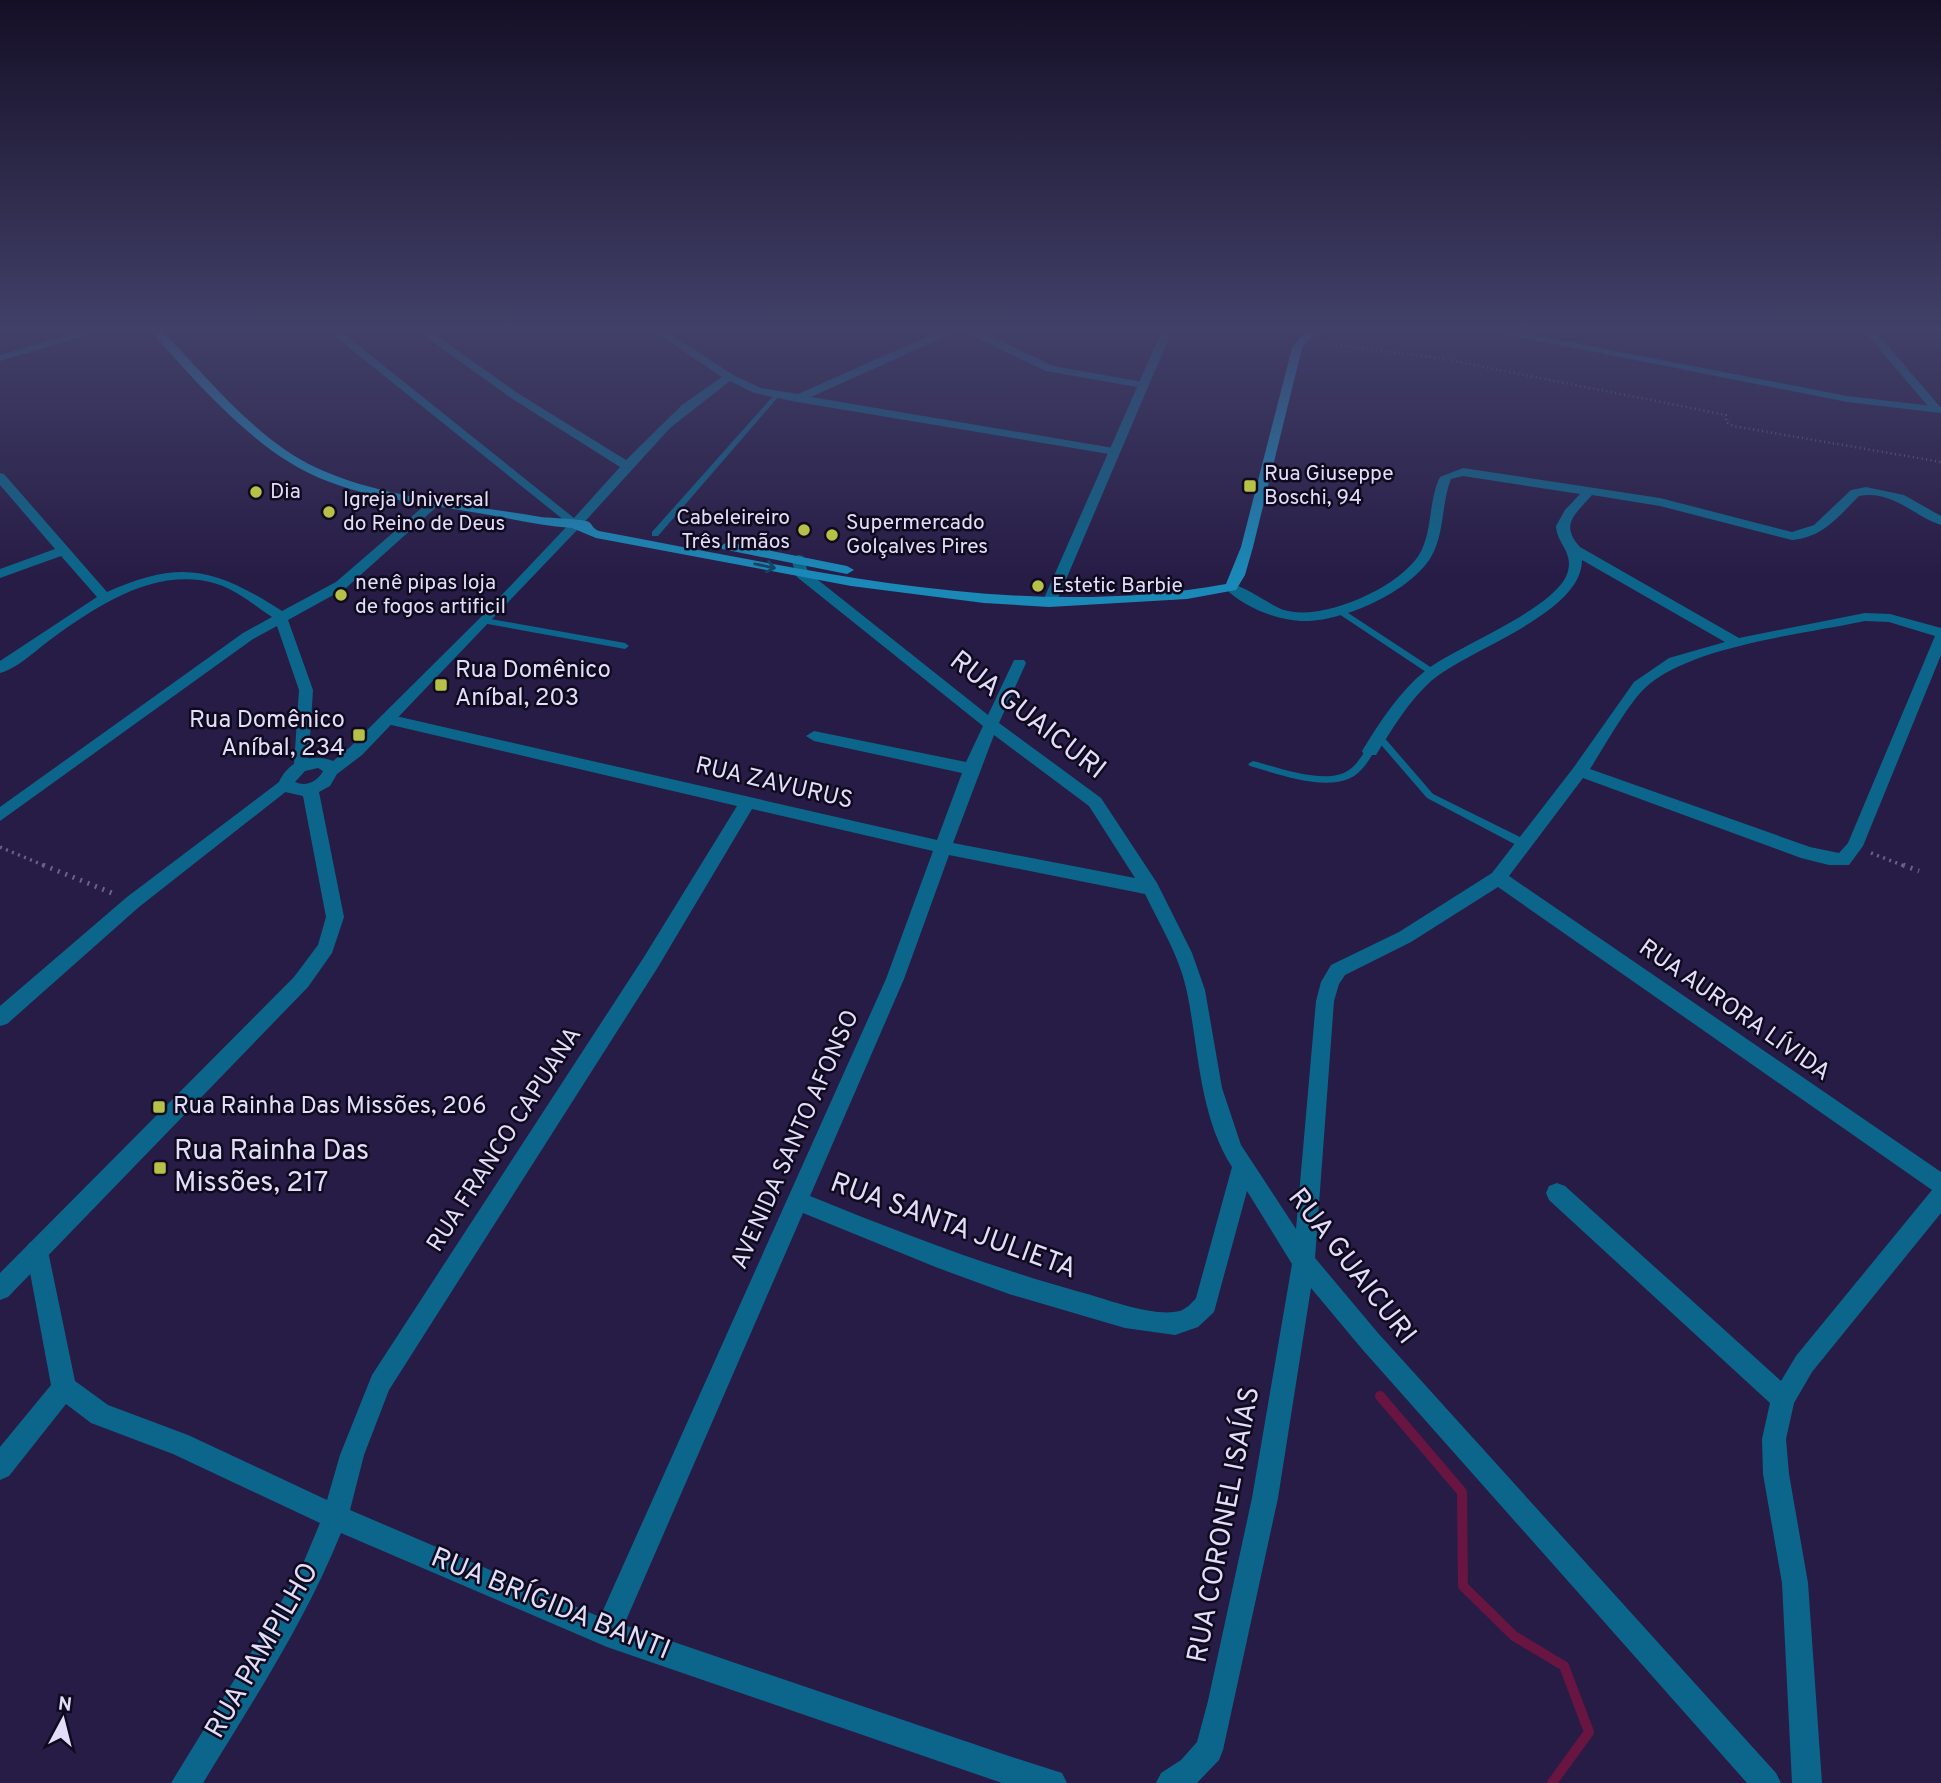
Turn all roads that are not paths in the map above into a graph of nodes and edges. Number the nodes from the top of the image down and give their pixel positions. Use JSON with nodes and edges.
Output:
{"nodes":[{"id":1,"x":235,"y":409,"type":"edge"},
{"id":2,"x":431,"y":409,"type":"edge"},
{"id":3,"x":536,"y":409,"type":"edge"},
{"id":4,"x":685,"y":409,"type":"edge"},
{"id":5,"x":764,"y":409,"type":"edge"},
{"id":6,"x":859,"y":409,"type":"edge"},
{"id":7,"x":1133,"y":409,"type":"edge"},
{"id":8,"x":1282,"y":409,"type":"edge"},
{"id":9,"x":1115,"y":451,"type":"junction"},
{"id":10,"x":628,"y":467,"type":"junction"},
{"id":11,"x":0,"y":477,"type":"edge"},
{"id":12,"x":1589,"y":491,"type":"junction"},
{"id":13,"x":436,"y":502,"type":"junction"},
{"id":14,"x":1941,"y":521,"type":"edge"},
{"id":15,"x":575,"y":525,"type":"junction"},
{"id":16,"x":655,"y":534,"type":"junction"},
{"id":17,"x":64,"y":550,"type":"junction"},
{"id":18,"x":1575,"y":550,"type":"junction"},
{"id":19,"x":800,"y":567,"type":"junction"},
{"id":20,"x":0,"y":574,"type":"edge"},
{"id":21,"x":1231,"y":587,"type":"junction"},
{"id":22,"x":105,"y":598,"type":"junction"},
{"id":23,"x":1049,"y":603,"type":"junction"},
{"id":24,"x":1339,"y":610,"type":"junction"},
{"id":25,"x":280,"y":616,"type":"junction"},
{"id":26,"x":485,"y":621,"type":"junction"},
{"id":27,"x":1941,"y":636,"type":"edge"},
{"id":28,"x":1737,"y":643,"type":"junction"},
{"id":29,"x":625,"y":646,"type":"dead end"},
{"id":30,"x":1019,"y":663,"type":"dead end"},
{"id":31,"x":0,"y":668,"type":"edge"},
{"id":32,"x":1432,"y":672,"type":"junction"},
{"id":33,"x":387,"y":719,"type":"junction"},
{"id":34,"x":990,"y":724,"type":"junction"},
{"id":35,"x":814,"y":736,"type":"dead end"},
{"id":36,"x":1379,"y":737,"type":"junction"},
{"id":37,"x":1370,"y":751,"type":"joint"},
{"id":38,"x":1253,"y":764,"type":"dead end"},
{"id":39,"x":302,"y":765,"type":"junction"},
{"id":40,"x":971,"y":769,"type":"junction"},
{"id":41,"x":331,"y":771,"type":"junction"},
{"id":42,"x":1580,"y":771,"type":"junction"},
{"id":43,"x":287,"y":782,"type":"junction"},
{"id":44,"x":310,"y":789,"type":"junction"},
{"id":45,"x":747,"y":803,"type":"junction"},
{"id":46,"x":0,"y":815,"type":"edge"},
{"id":47,"x":1526,"y":845,"type":"junction"},
{"id":48,"x":942,"y":847,"type":"junction"},
{"id":49,"x":1498,"y":878,"type":"junction"},
{"id":50,"x":1151,"y":888,"type":"junction"},
{"id":51,"x":0,"y":1018,"type":"edge"},
{"id":52,"x":1242,"y":1168,"type":"junction"},
{"id":53,"x":1941,"y":1184,"type":"edge"},
{"id":54,"x":1557,"y":1193,"type":"dead end"},
{"id":55,"x":1941,"y":1196,"type":"edge"},
{"id":56,"x":798,"y":1201,"type":"junction"},
{"id":57,"x":37,"y":1251,"type":"junction"},
{"id":58,"x":1304,"y":1262,"type":"junction"},
{"id":59,"x":0,"y":1289,"type":"edge"},
{"id":60,"x":64,"y":1388,"type":"junction"},
{"id":61,"x":1783,"y":1399,"type":"junction"},
{"id":62,"x":0,"y":1467,"type":"edge"},
{"id":63,"x":335,"y":1517,"type":"junction"},
{"id":64,"x":607,"y":1633,"type":"junction"},
{"id":65,"x":186,"y":1783,"type":"edge"},
{"id":66,"x":1052,"y":1783,"type":"edge"},
{"id":67,"x":1171,"y":1783,"type":"edge"},
{"id":68,"x":1766,"y":1783,"type":"edge"},
{"id":69,"x":1807,"y":1783,"type":"edge"}],
"edges":[{"from":1,"to":13,"type":"main road"},
{"from":2,"to":15,"type":"street"},
{"from":3,"to":10,"type":"street"},
{"from":4,"to":10,"type":"street"},
{"from":5,"to":16,"type":"lane"},
{"from":6,"to":9,"type":"street"},
{"from":7,"to":9,"type":"street"},
{"from":8,"to":21,"type":"main road"},
{"from":9,"to":23,"type":"street"},
{"from":10,"to":15,"type":"street"},
{"from":11,"to":17,"type":"street"},
{"from":12,"to":14,"type":"street"},
{"from":12,"to":18,"type":"street"},
{"from":12,"to":24,"type":"street"},
{"from":13,"to":15,"type":"main road"},
{"from":13,"to":25,"type":"street"},
{"from":15,"to":16,"type":"main road"},
{"from":15,"to":19,"type":"main road","one_way":true},
{"from":15,"to":26,"type":"street"},
{"from":16,"to":19,"type":"main road"},
{"from":17,"to":20,"type":"street"},
{"from":17,"to":22,"type":"street"},
{"from":18,"to":28,"type":"street"},
{"from":18,"to":32,"type":"street"},
{"from":19,"to":23,"type":"main road"},
{"from":19,"to":34,"type":"street","name":"RUA GUAICURI"},
{"from":21,"to":23,"type":"main road"},
{"from":21,"to":24,"type":"street"},
{"from":22,"to":25,"type":"street"},
{"from":22,"to":31,"type":"street"},
{"from":24,"to":32,"type":"lane"},
{"from":25,"to":39,"type":"street"},
{"from":25,"to":46,"type":"street"},
{"from":26,"to":29,"type":"lane"},
{"from":26,"to":33,"type":"street"},
{"from":27,"to":28,"type":"street","name":"RUA CORONEL ISAÍAS"},
{"from":27,"to":42,"type":"street"},
{"from":28,"to":42,"type":"street","name":"RUA CORONEL ISAÍAS"},
{"from":30,"to":34,"type":"street","name":"AVENIDA SANTO AFONSO"},
{"from":32,"to":36,"type":"street"},
{"from":33,"to":41,"type":"street"},
{"from":33,"to":45,"type":"street","name":"RUA ZAVURUS"},
{"from":34,"to":40,"type":"street","name":"AVENIDA SANTO AFONSO"},
{"from":34,"to":50,"type":"street","name":"RUA GUAICURI"},
{"from":35,"to":40,"type":"street"},
{"from":36,"to":37,"type":"street"},
{"from":36,"to":47,"type":"lane"},
{"from":37,"to":38,"type":"lane"},
{"from":39,"to":41,"type":"street"},
{"from":39,"to":43,"type":"street"},
{"from":40,"to":48,"type":"street","name":"AVENIDA SANTO AFONSO"},
{"from":41,"to":44,"type":"street"},
{"from":42,"to":47,"type":"street","name":"RUA CORONEL ISAÍAS"},
{"from":43,"to":44,"type":"street"},
{"from":43,"to":51,"type":"street"},
{"from":44,"to":57,"type":"street"},
{"from":45,"to":48,"type":"street","name":"RUA ZAVURUS"},
{"from":45,"to":63,"type":"street","name":"RUA FRANCO CAPUANA"},
{"from":47,"to":49,"type":"street","name":"RUA CORONEL ISAÍAS"},
{"from":48,"to":50,"type":"street","name":"RUA ZAVURUS"},
{"from":48,"to":56,"type":"street","name":"AVENIDA SANTO AFONSO"},
{"from":49,"to":53,"type":"street","name":"RUA AURORA LÍVIDA"},
{"from":49,"to":58,"type":"street","name":"RUA CORONEL ISAÍAS"},
{"from":50,"to":52,"type":"street","name":"RUA GUAICURI"},
{"from":52,"to":56,"type":"street","name":"RUA SANTA JULIETA"},
{"from":52,"to":58,"type":"street","name":"RUA GUAICURI"},
{"from":54,"to":61,"type":"street"},
{"from":55,"to":61,"type":"street"},
{"from":56,"to":64,"type":"street","name":"AVENIDA SANTO AFONSO"},
{"from":57,"to":59,"type":"street"},
{"from":57,"to":60,"type":"street"},
{"from":58,"to":67,"type":"street","name":"RUA CORONEL ISAÍAS"},
{"from":58,"to":68,"type":"street","name":"RUA GUAICURI"},
{"from":60,"to":62,"type":"street"},
{"from":60,"to":63,"type":"street","name":"RUA BRÍGIDA BANTI"},
{"from":61,"to":69,"type":"street"},
{"from":63,"to":64,"type":"street","name":"RUA BRÍGIDA BANTI"},
{"from":63,"to":65,"type":"street","name":"RUA PAMPILHO"},
{"from":64,"to":66,"type":"street","name":"RUA BRÍGIDA BANTI"}]}
